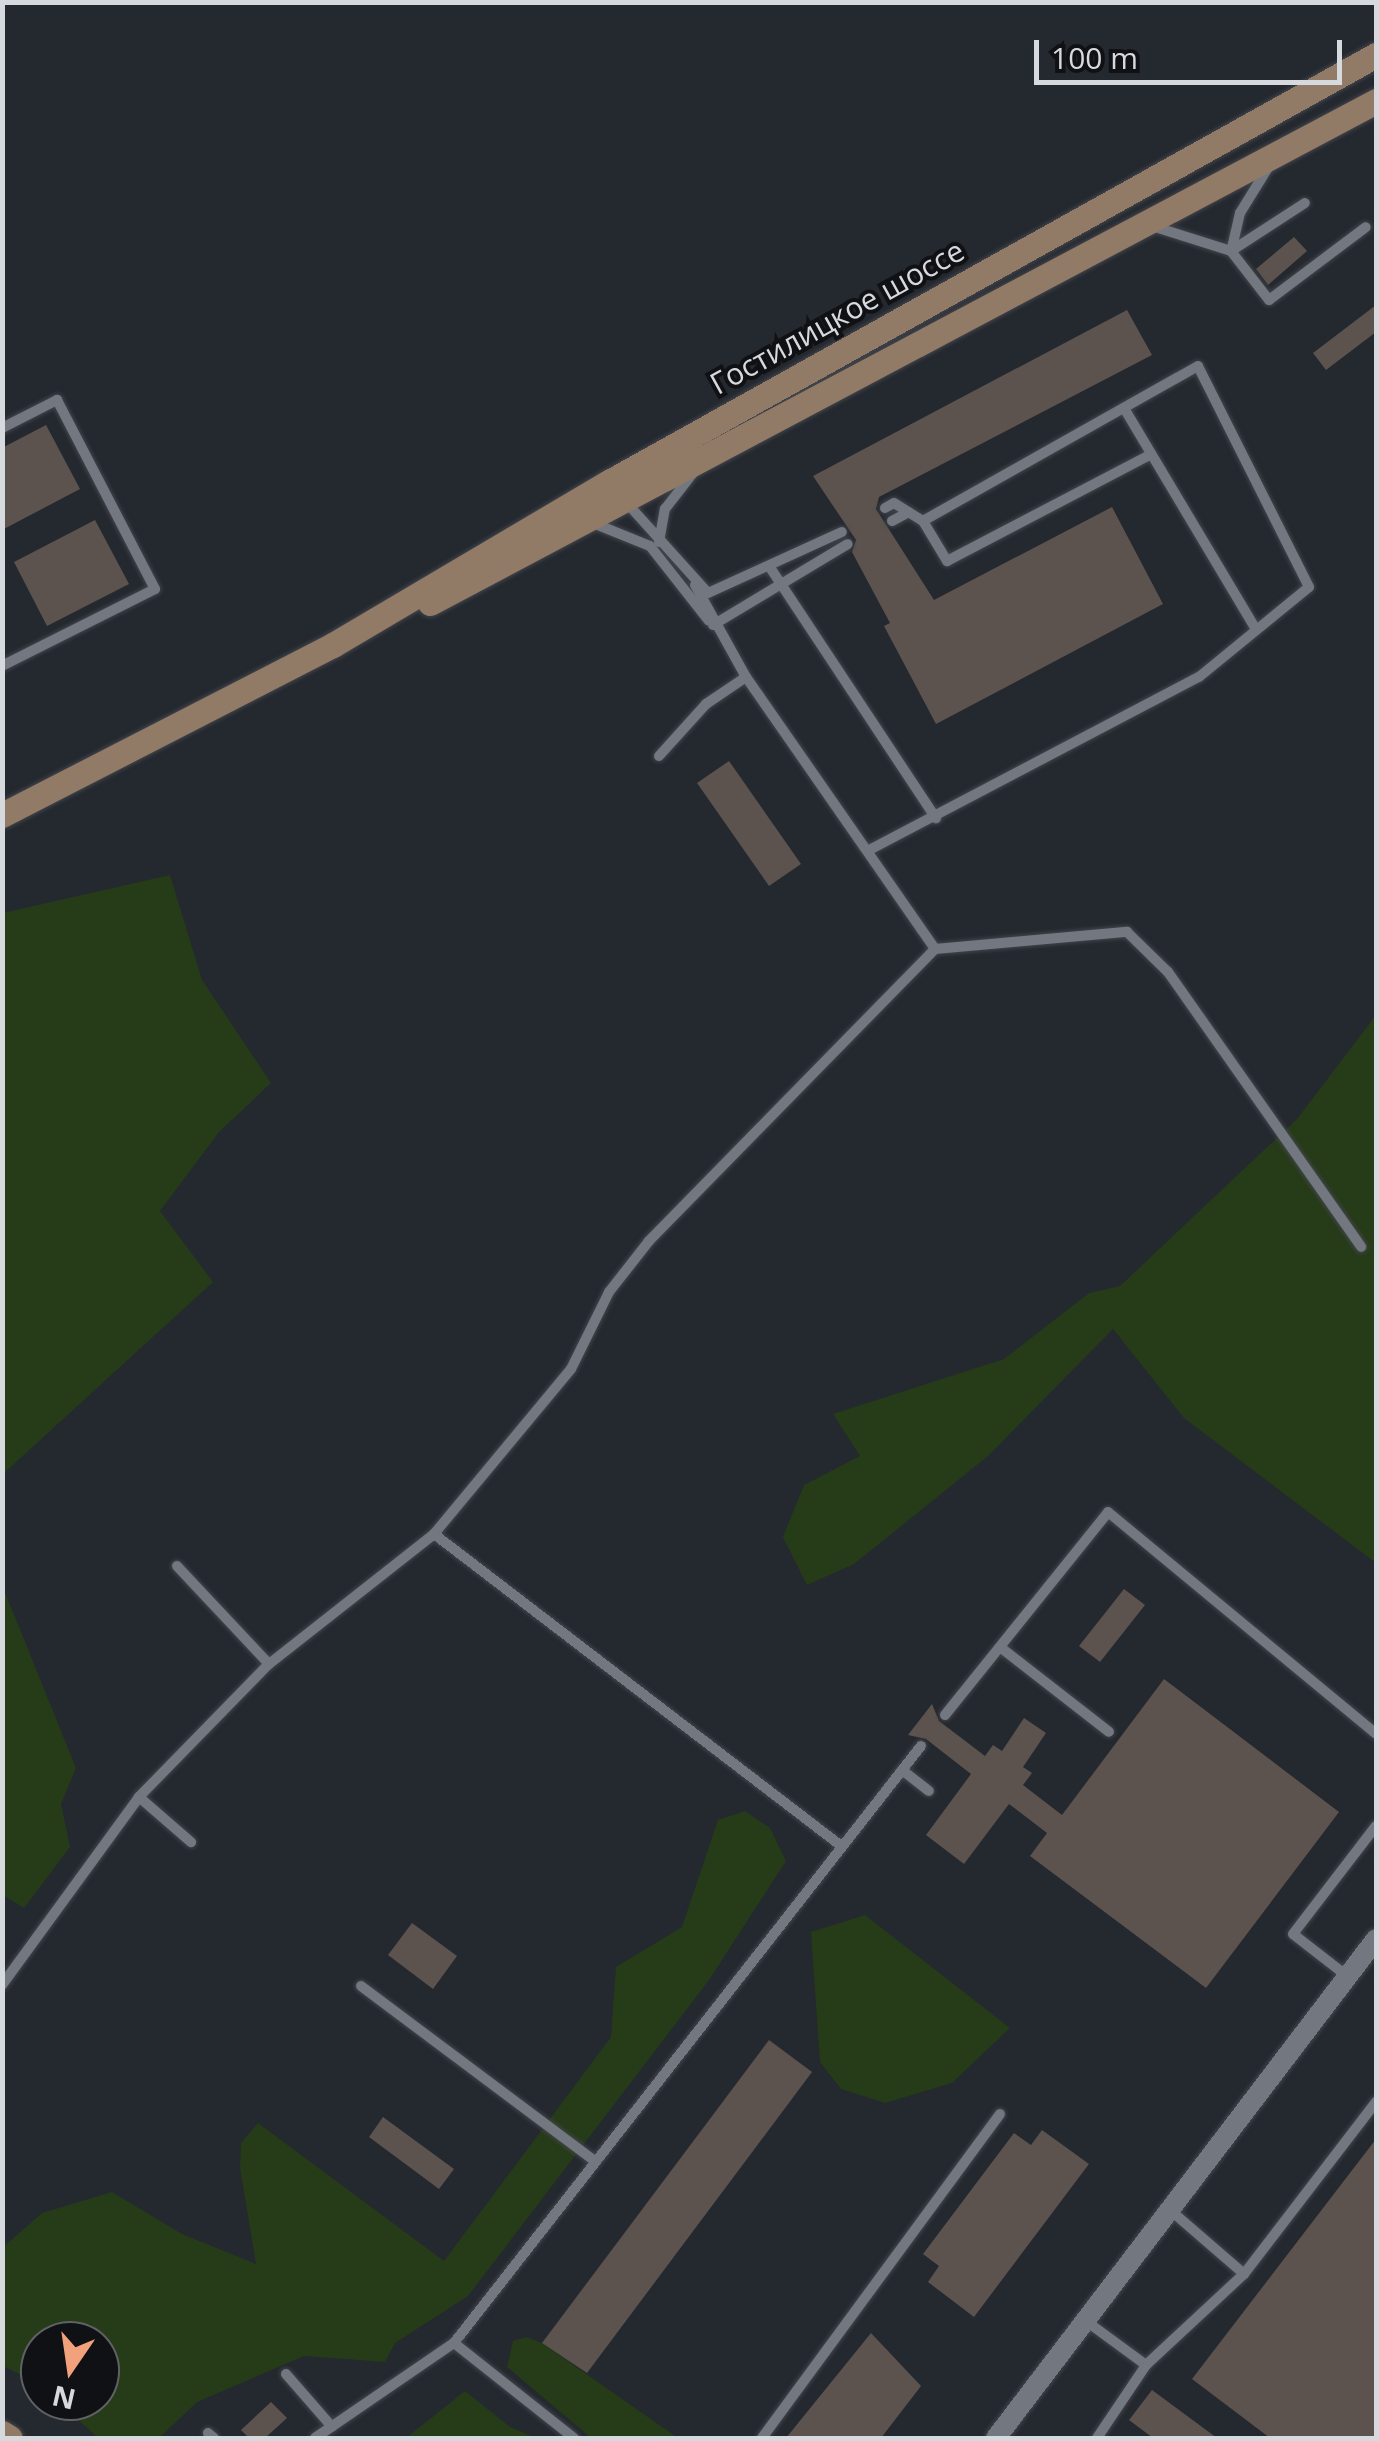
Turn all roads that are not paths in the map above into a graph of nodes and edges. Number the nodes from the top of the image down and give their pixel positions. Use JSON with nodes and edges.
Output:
{"nodes":[{"id":1,"x":1376,"y":55,"type":"edge"},
{"id":2,"x":1376,"y":102,"type":"edge"},
{"id":3,"x":1275,"y":157,"type":"junction"},
{"id":4,"x":1305,"y":203,"type":"dead end"},
{"id":5,"x":1145,"y":225,"type":"junction"},
{"id":6,"x":1366,"y":227,"type":"dead end"},
{"id":7,"x":1232,"y":251,"type":"junction"},
{"id":8,"x":1124,"y":408,"type":"junction"},
{"id":9,"x":2,"y":428,"type":"edge"},
{"id":10,"x":1150,"y":454,"type":"junction"},
{"id":11,"x":709,"y":458,"type":"junction"},
{"id":12,"x":618,"y":492,"type":"junction"},
{"id":13,"x":885,"y":508,"type":"dead end"},
{"id":14,"x":908,"y":512,"type":"junction"},
{"id":15,"x":892,"y":521,"type":"dead end"},
{"id":16,"x":923,"y":521,"type":"junction"},
{"id":17,"x":588,"y":522,"type":"junction"},
{"id":18,"x":659,"y":542,"type":"junction"},
{"id":19,"x":771,"y":569,"type":"junction"},
{"id":20,"x":779,"y":580,"type":"junction"},
{"id":21,"x":694,"y":585,"type":"junction"},
{"id":22,"x":713,"y":625,"type":"junction"},
{"id":23,"x":1256,"y":629,"type":"junction"},
{"id":24,"x":334,"y":645,"type":"junction"},
{"id":25,"x":2,"y":666,"type":"edge"},
{"id":26,"x":746,"y":676,"type":"junction"},
{"id":27,"x":658,"y":756,"type":"dead end"},
{"id":28,"x":2,"y":815,"type":"edge"},
{"id":29,"x":936,"y":818,"type":"junction"},
{"id":30,"x":871,"y":849,"type":"junction"},
{"id":31,"x":935,"y":949,"type":"junction"},
{"id":32,"x":1361,"y":1247,"type":"dead end"},
{"id":33,"x":434,"y":1534,"type":"junction"},
{"id":34,"x":176,"y":1566,"type":"dead end"},
{"id":35,"x":1000,"y":1646,"type":"junction"},
{"id":36,"x":269,"y":1664,"type":"junction"},
{"id":37,"x":946,"y":1715,"type":"dead end"},
{"id":38,"x":1109,"y":1732,"type":"dead end"},
{"id":39,"x":1376,"y":1734,"type":"edge"},
{"id":40,"x":921,"y":1746,"type":"dead end"},
{"id":41,"x":902,"y":1770,"type":"junction"},
{"id":42,"x":929,"y":1790,"type":"dead end"},
{"id":43,"x":139,"y":1797,"type":"junction"},
{"id":44,"x":1376,"y":1826,"type":"edge"},
{"id":45,"x":191,"y":1842,"type":"dead end"},
{"id":46,"x":840,"y":1845,"type":"junction"},
{"id":47,"x":1376,"y":1939,"type":"edge"},
{"id":48,"x":1348,"y":1977,"type":"junction"},
{"id":49,"x":2,"y":1985,"type":"edge"},
{"id":50,"x":360,"y":1986,"type":"dead end"},
{"id":51,"x":1376,"y":2102,"type":"edge"},
{"id":52,"x":1000,"y":2114,"type":"dead end"},
{"id":53,"x":595,"y":2161,"type":"junction"},
{"id":54,"x":1168,"y":2209,"type":"junction"},
{"id":55,"x":1244,"y":2274,"type":"junction"},
{"id":56,"x":1085,"y":2321,"type":"junction"},
{"id":57,"x":454,"y":2342,"type":"junction"},
{"id":58,"x":1146,"y":2365,"type":"junction"},
{"id":59,"x":286,"y":2374,"type":"dead end"},
{"id":60,"x":332,"y":2427,"type":"junction"},
{"id":61,"x":2,"y":2433,"type":"edge"},
{"id":62,"x":10,"y":2438,"type":"edge"},
{"id":63,"x":315,"y":2438,"type":"edge"},
{"id":64,"x":574,"y":2438,"type":"edge"},
{"id":65,"x":762,"y":2438,"type":"edge"},
{"id":66,"x":996,"y":2438,"type":"edge"},
{"id":67,"x":1097,"y":2438,"type":"edge"}],
"edges":[{"from":1,"to":12,"type":"main road","name":"Гостилицкое шоссе"},
{"from":2,"to":3,"type":"main road","name":"Гостилицкое шоссе"},
{"from":3,"to":5,"type":"main road","name":"Гостилицкое шоссе"},
{"from":3,"to":7,"type":"lane"},
{"from":4,"to":7,"type":"lane"},
{"from":5,"to":7,"type":"lane"},
{"from":5,"to":11,"type":"main road","name":"Гостилицкое шоссе"},
{"from":6,"to":7,"type":"lane"},
{"from":8,"to":10,"type":"lane"},
{"from":8,"to":16,"type":"lane"},
{"from":8,"to":23,"type":"lane"},
{"from":9,"to":25,"type":"lane"},
{"from":10,"to":16,"type":"lane"},
{"from":10,"to":23,"type":"lane"},
{"from":11,"to":12,"type":"main road","name":"Гостилицкое шоссе"},
{"from":11,"to":18,"type":"lane"},
{"from":12,"to":17,"type":"main road","name":"Гостилицкое шоссе"},
{"from":12,"to":18,"type":"lane"},
{"from":12,"to":24,"type":"main road","name":"Гостилицкое шоссе"},
{"from":13,"to":14,"type":"lane"},
{"from":14,"to":15,"type":"lane"},
{"from":14,"to":16,"type":"lane"},
{"from":17,"to":22,"type":"lane"},
{"from":17,"to":24,"type":"main road","name":"Гостилицкое шоссе"},
{"from":18,"to":21,"type":"lane"},
{"from":19,"to":20,"type":"lane"},
{"from":19,"to":20,"type":"lane"},
{"from":19,"to":21,"type":"lane"},
{"from":20,"to":22,"type":"lane"},
{"from":20,"to":29,"type":"lane"},
{"from":21,"to":22,"type":"lane"},
{"from":22,"to":26,"type":"lane"},
{"from":23,"to":29,"type":"lane"},
{"from":24,"to":28,"type":"main road","name":"Гостилицкое шоссе"},
{"from":26,"to":27,"type":"lane"},
{"from":26,"to":30,"type":"lane"},
{"from":29,"to":30,"type":"lane"},
{"from":30,"to":31,"type":"lane"},
{"from":31,"to":32,"type":"lane"},
{"from":31,"to":33,"type":"lane"},
{"from":33,"to":36,"type":"lane"},
{"from":33,"to":46,"type":"lane"},
{"from":34,"to":36,"type":"lane"},
{"from":35,"to":37,"type":"lane"},
{"from":35,"to":38,"type":"lane"},
{"from":35,"to":39,"type":"lane"},
{"from":36,"to":43,"type":"lane"},
{"from":40,"to":41,"type":"lane"},
{"from":41,"to":42,"type":"lane"},
{"from":41,"to":46,"type":"lane"},
{"from":43,"to":45,"type":"lane"},
{"from":43,"to":49,"type":"lane"},
{"from":44,"to":48,"type":"lane"},
{"from":46,"to":53,"type":"lane"},
{"from":47,"to":48,"type":"street"},
{"from":48,"to":54,"type":"street"},
{"from":50,"to":53,"type":"lane"},
{"from":51,"to":55,"type":"lane"},
{"from":52,"to":65,"type":"lane"},
{"from":53,"to":57,"type":"lane"},
{"from":54,"to":55,"type":"lane"},
{"from":54,"to":56,"type":"street"},
{"from":55,"to":58,"type":"lane"},
{"from":56,"to":58,"type":"lane"},
{"from":56,"to":66,"type":"street"},
{"from":57,"to":60,"type":"lane"},
{"from":57,"to":64,"type":"lane"},
{"from":58,"to":67,"type":"lane"},
{"from":59,"to":60,"type":"lane"},
{"from":60,"to":63,"type":"lane"},
{"from":61,"to":62,"type":"main road"}]}
